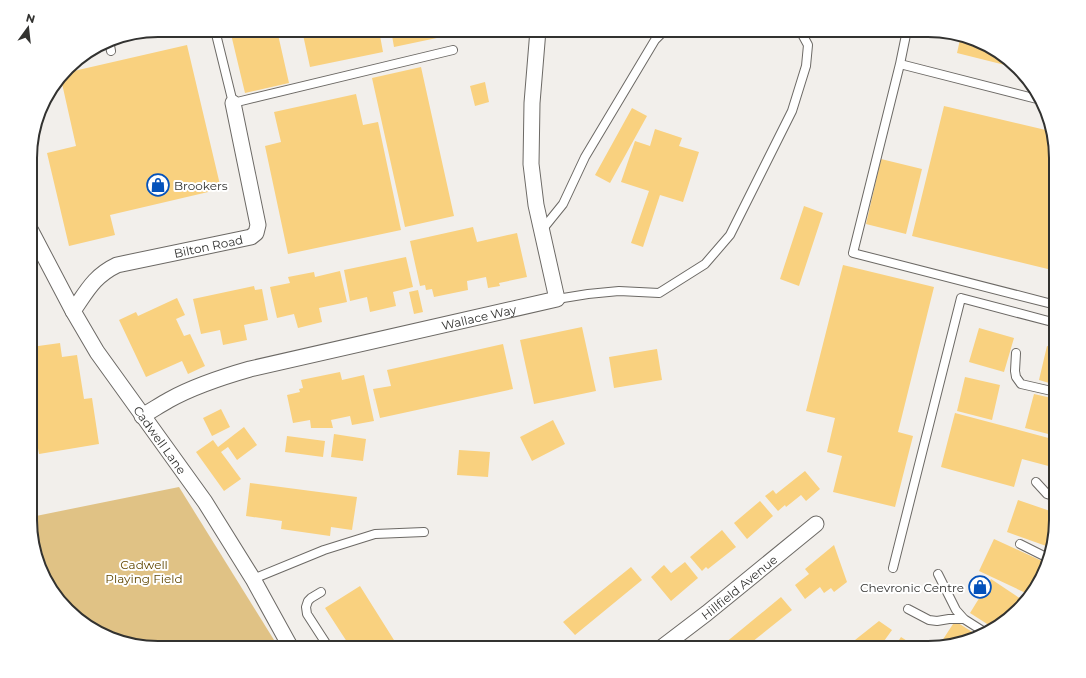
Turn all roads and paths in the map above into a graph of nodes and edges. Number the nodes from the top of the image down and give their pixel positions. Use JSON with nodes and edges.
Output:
{"nodes":[{"id":1,"x":217,"y":37,"type":"edge"},
{"id":2,"x":537,"y":37,"type":"edge"},
{"id":3,"x":658,"y":37,"type":"edge"},
{"id":4,"x":804,"y":37,"type":"edge"},
{"id":5,"x":906,"y":37,"type":"edge"},
{"id":6,"x":110,"y":47,"type":"edge"},
{"id":7,"x":454,"y":50,"type":"dead end"},
{"id":8,"x":111,"y":51,"type":"dead end"},
{"id":9,"x":900,"y":64,"type":"junction"},
{"id":10,"x":1034,"y":98,"type":"edge"},
{"id":11,"x":233,"y":103,"type":"junction"},
{"id":12,"x":542,"y":230,"type":"junction"},
{"id":13,"x":37,"y":242,"type":"edge"},
{"id":14,"x":557,"y":299,"type":"junction"},
{"id":15,"x":1049,"y":303,"type":"edge"},
{"id":16,"x":73,"y":311,"type":"junction"},
{"id":17,"x":1049,"y":321,"type":"edge"},
{"id":18,"x":1016,"y":354,"type":"dead end"},
{"id":19,"x":1049,"y":390,"type":"edge"},
{"id":20,"x":142,"y":416,"type":"junction"},
{"id":21,"x":1036,"y":482,"type":"dead end"},
{"id":22,"x":1049,"y":495,"type":"edge"},
{"id":23,"x":816,"y":524,"type":"dead end"},
{"id":24,"x":424,"y":532,"type":"dead end"},
{"id":25,"x":1020,"y":544,"type":"dead end"},
{"id":26,"x":1044,"y":556,"type":"edge"},
{"id":27,"x":893,"y":568,"type":"dead end"},
{"id":28,"x":938,"y":574,"type":"dead end"},
{"id":29,"x":253,"y":579,"type":"junction"},
{"id":30,"x":320,"y":592,"type":"dead end"},
{"id":31,"x":908,"y":610,"type":"dead end"},
{"id":32,"x":964,"y":618,"type":"junction"},
{"id":33,"x":980,"y":629,"type":"edge"},
{"id":34,"x":286,"y":641,"type":"edge"},
{"id":35,"x":324,"y":641,"type":"edge"},
{"id":36,"x":670,"y":641,"type":"edge"}],
"edges":[{"from":1,"to":11,"type":"lane"},
{"from":2,"to":12,"type":"street"},
{"from":3,"to":12,"type":"lane"},
{"from":4,"to":14,"type":"lane"},
{"from":5,"to":9,"type":"lane"},
{"from":6,"to":8,"type":"lane"},
{"from":7,"to":11,"type":"lane"},
{"from":9,"to":10,"type":"lane"},
{"from":9,"to":15,"type":"lane"},
{"from":11,"to":16,"type":"street","name":"Bilton Road"},
{"from":12,"to":14,"type":"street"},
{"from":13,"to":16,"type":"street","name":"Cadwell Lane"},
{"from":14,"to":20,"type":"street","name":"Wallace Way"},
{"from":16,"to":20,"type":"street","name":"Cadwell Lane"},
{"from":17,"to":27,"type":"lane"},
{"from":18,"to":19,"type":"lane"},
{"from":20,"to":29,"type":"street","name":"Cadwell Lane"},
{"from":21,"to":22,"type":"lane"},
{"from":23,"to":36,"type":"street","name":"Hillfield Avenue"},
{"from":24,"to":29,"type":"lane"},
{"from":25,"to":26,"type":"lane"},
{"from":28,"to":32,"type":"lane"},
{"from":29,"to":34,"type":"street","name":"Cadwell Lane"},
{"from":30,"to":35,"type":"lane"},
{"from":31,"to":32,"type":"lane"},
{"from":32,"to":33,"type":"lane"}]}
